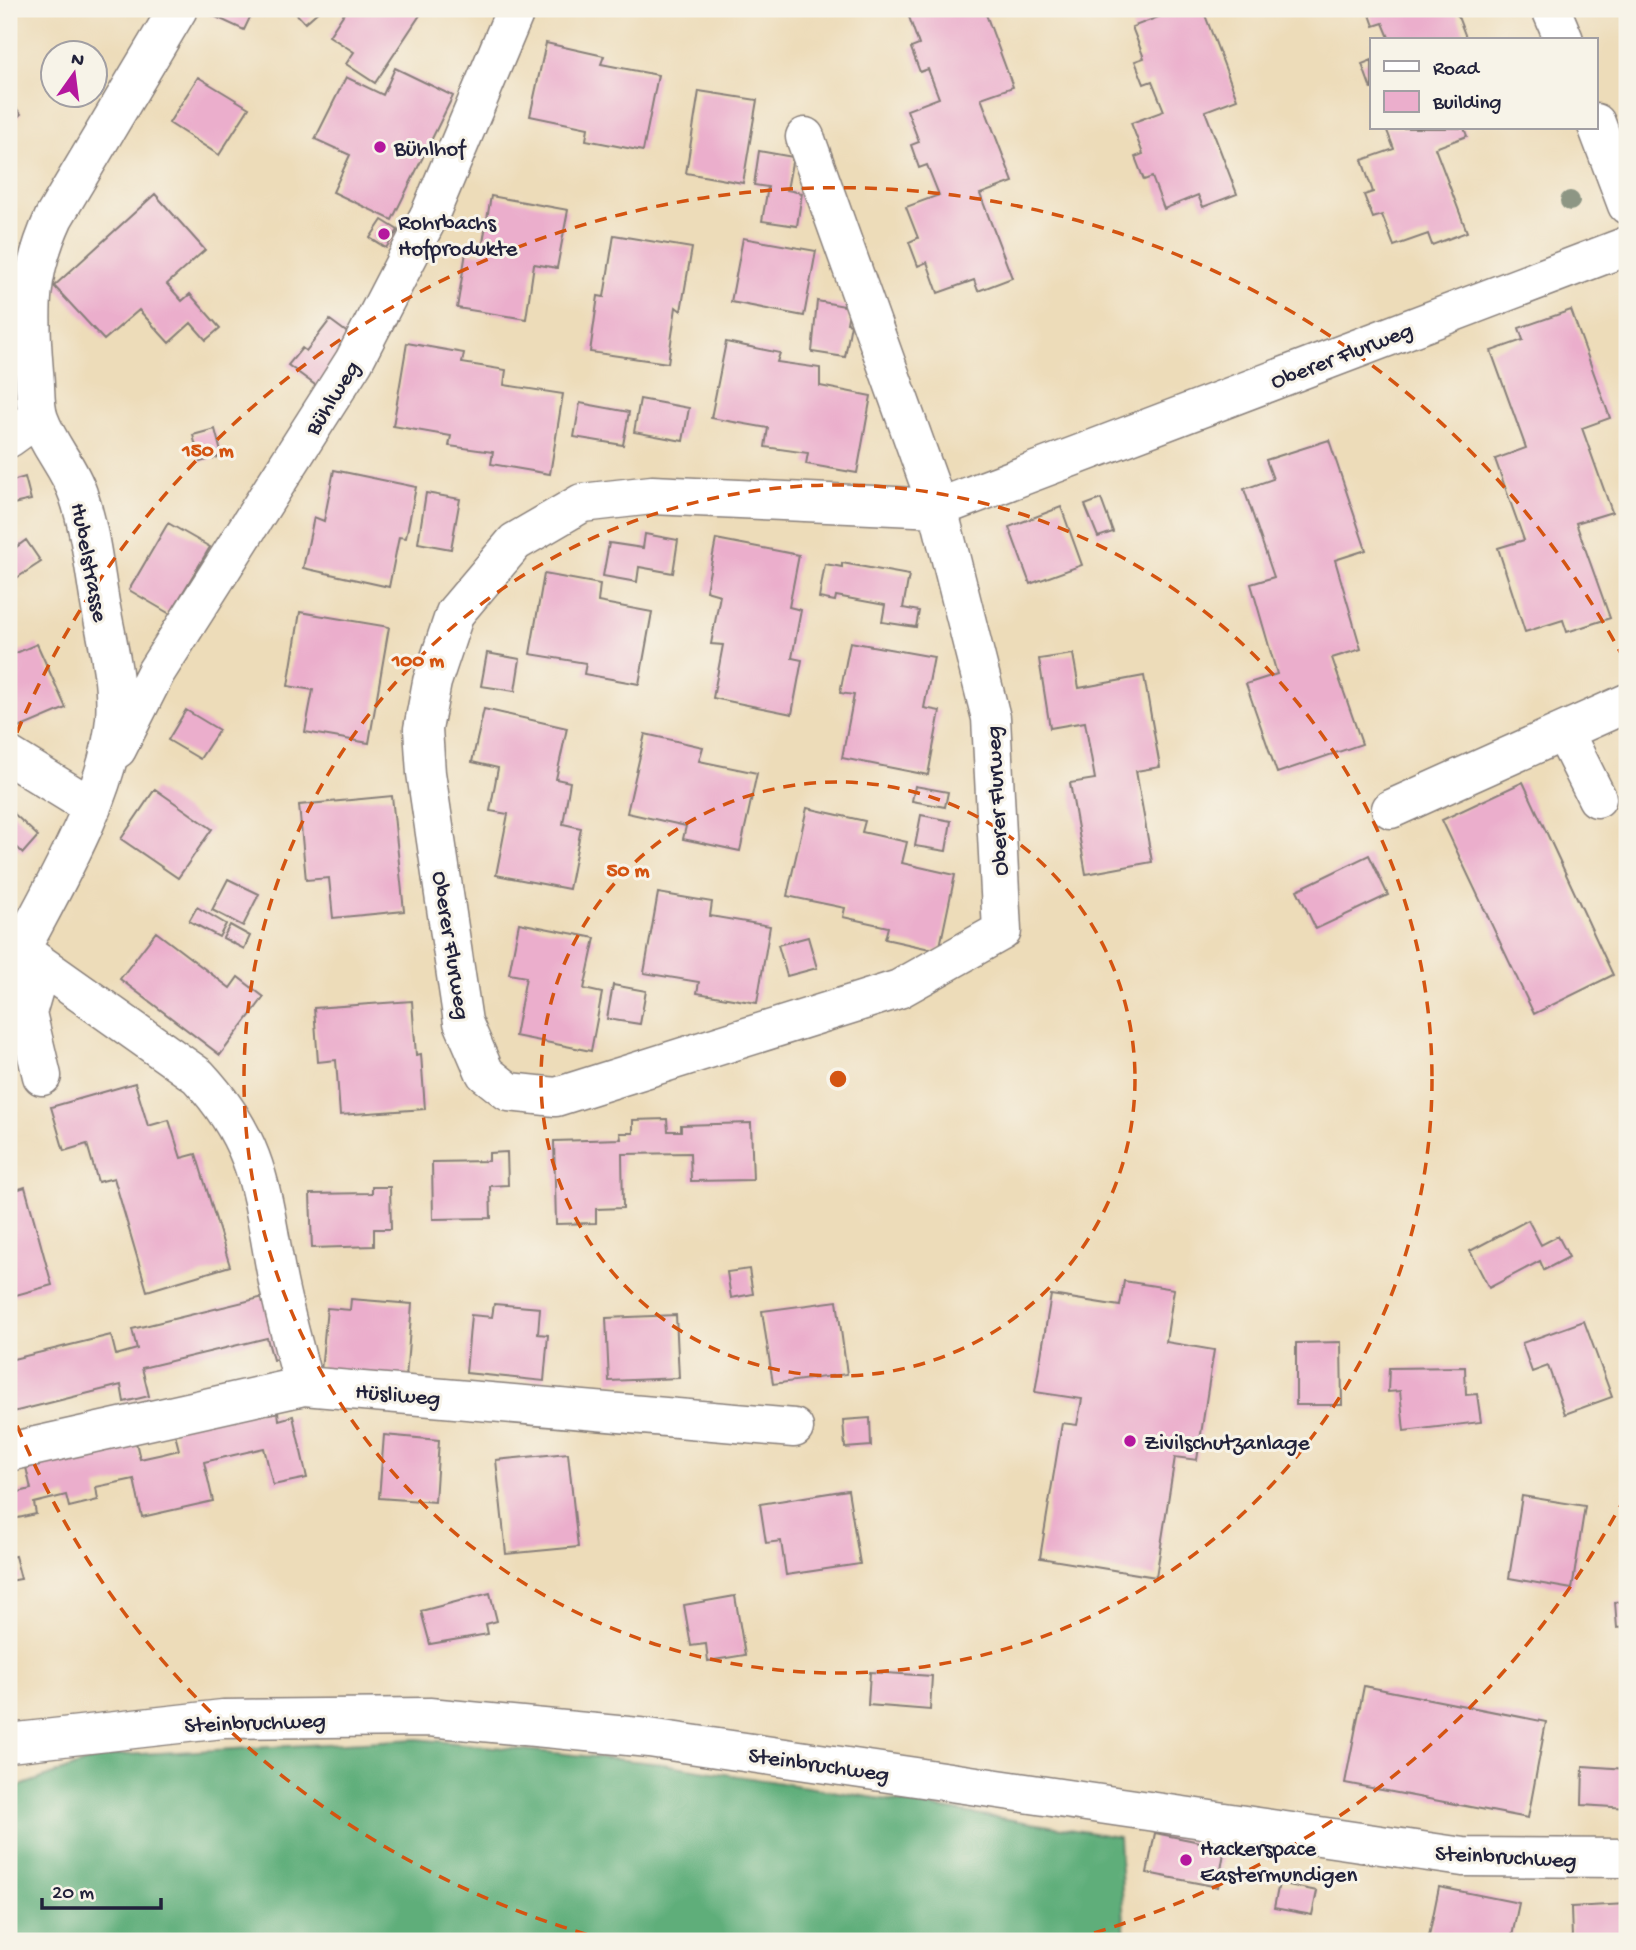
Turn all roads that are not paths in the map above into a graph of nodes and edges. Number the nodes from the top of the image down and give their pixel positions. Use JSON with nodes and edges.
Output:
{"nodes":[{"id":1,"x":178,"y":9,"type":"edge"},
{"id":2,"x":516,"y":9,"type":"edge"},
{"id":3,"x":1551,"y":9,"type":"edge"},
{"id":4,"x":1563,"y":38,"type":"edge"},
{"id":5,"x":1598,"y":128,"type":"edge"},
{"id":6,"x":805,"y":137,"type":"dead end"},
{"id":7,"x":1627,"y":205,"type":"edge"},
{"id":8,"x":1627,"y":246,"type":"edge"},
{"id":9,"x":23,"y":427,"type":"edge"},
{"id":10,"x":938,"y":508,"type":"junction"},
{"id":11,"x":1627,"y":703,"type":"edge"},
{"id":12,"x":1564,"y":732,"type":"junction"},
{"id":13,"x":9,"y":757,"type":"edge"},
{"id":14,"x":108,"y":766,"type":"junction"},
{"id":15,"x":1597,"y":798,"type":"dead end"},
{"id":16,"x":92,"y":807,"type":"junction"},
{"id":17,"x":1391,"y":809,"type":"dead end"},
{"id":18,"x":23,"y":962,"type":"edge"},
{"id":19,"x":42,"y":1076,"type":"dead end"},
{"id":20,"x":304,"y":1386,"type":"junction"},
{"id":21,"x":794,"y":1428,"type":"dead end"},
{"id":22,"x":9,"y":1452,"type":"edge"},
{"id":23,"x":9,"y":1743,"type":"edge"},
{"id":24,"x":1627,"y":1858,"type":"edge"}],
"edges":[{"from":1,"to":9,"type":"street","name":"Hubelstrasse"},
{"from":2,"to":14,"type":"street","name":"Bühlweg"},
{"from":3,"to":4,"type":"street"},
{"from":5,"to":7,"type":"street"},
{"from":6,"to":10,"type":"street"},
{"from":8,"to":10,"type":"street","name":"Oberer Flurweg"},
{"from":9,"to":14,"type":"street","name":"Hubelstrasse"},
{"from":10,"to":10,"type":"street","name":"Oberer Flurweg"},
{"from":11,"to":12,"type":"street"},
{"from":12,"to":15,"type":"street"},
{"from":12,"to":17,"type":"street"},
{"from":13,"to":16,"type":"street"},
{"from":14,"to":16,"type":"street","name":"Hubelstrasse"},
{"from":16,"to":18,"type":"street","name":"Hubelstrasse"},
{"from":18,"to":19,"type":"street","name":"Hubelstrasse"},
{"from":18,"to":20,"type":"street"},
{"from":20,"to":21,"type":"street","name":"Hüsliweg"},
{"from":20,"to":22,"type":"street","name":"Hüsliweg"},
{"from":23,"to":24,"type":"street","name":"Steinbruchweg"}]}
